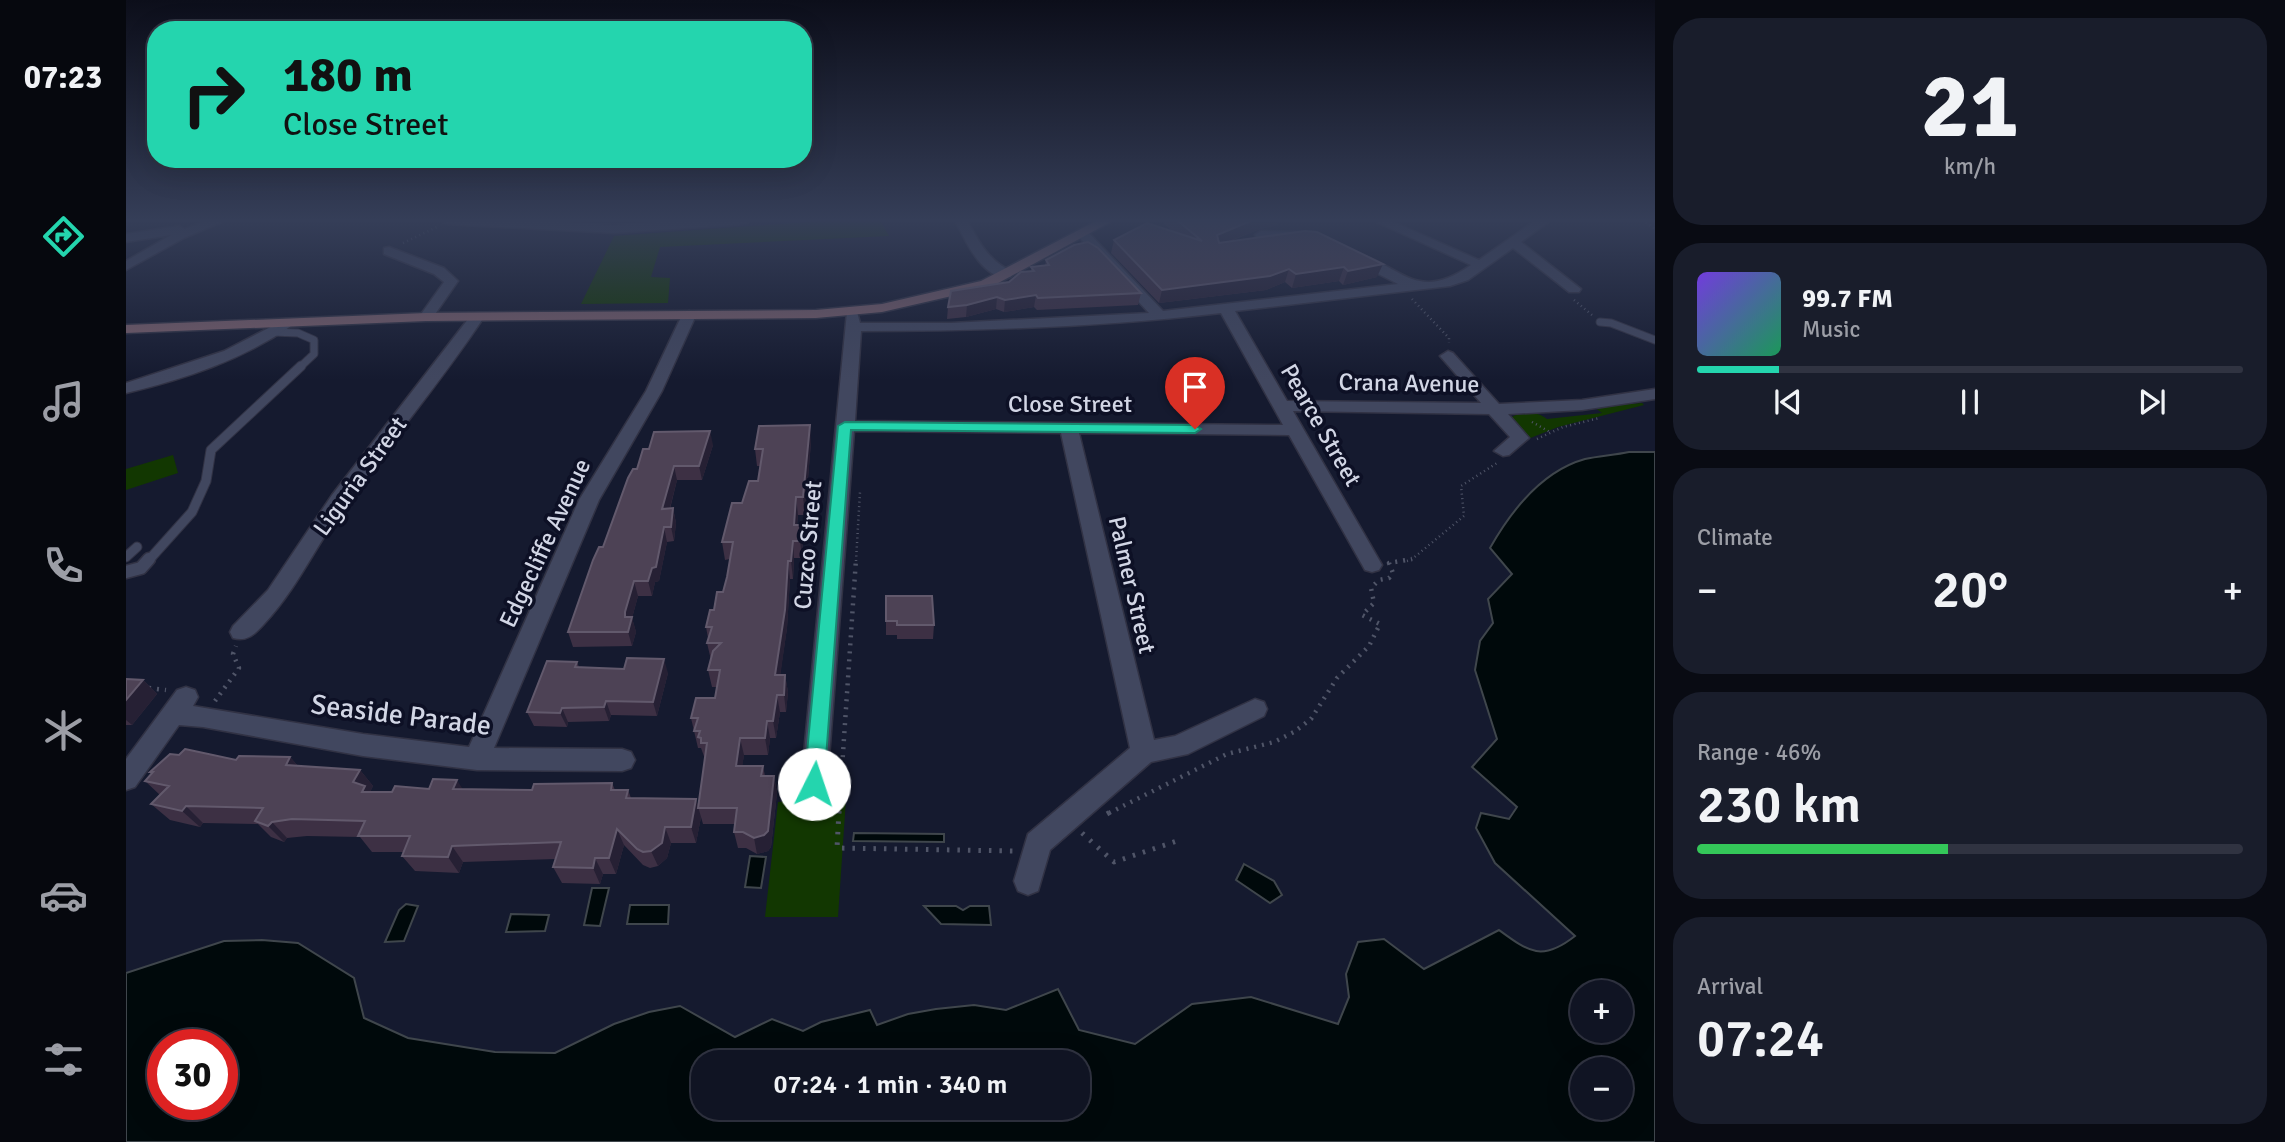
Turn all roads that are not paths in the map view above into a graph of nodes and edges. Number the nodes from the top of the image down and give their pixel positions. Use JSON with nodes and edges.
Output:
{"nodes":[{"id":1,"x":442,"y":273,"type":"edge"},
{"id":2,"x":1120,"y":273,"type":"edge"},
{"id":3,"x":1382,"y":273,"type":"edge"},
{"id":4,"x":1469,"y":273,"type":"edge"},
{"id":5,"x":1549,"y":273,"type":"edge"},
{"id":6,"x":1006,"y":274,"type":"edge"},
{"id":7,"x":1406,"y":287,"type":"junction"},
{"id":8,"x":1571,"y":293,"type":"road end"},
{"id":9,"x":883,"y":308,"type":"junction"},
{"id":10,"x":1226,"y":309,"type":"junction"},
{"id":11,"x":689,"y":315,"type":"junction"},
{"id":12,"x":1160,"y":316,"type":"junction"},
{"id":13,"x":426,"y":317,"type":"junction"},
{"id":14,"x":477,"y":317,"type":"junction"},
{"id":15,"x":853,"y":319,"type":"junction"},
{"id":16,"x":1600,"y":322,"type":"road end"},
{"id":17,"x":279,"y":327,"type":"junction"},
{"id":18,"x":926,"y":327,"type":"junction"},
{"id":19,"x":126,"y":329,"type":"edge"},
{"id":20,"x":1655,"y":340,"type":"edge"},
{"id":21,"x":1448,"y":356,"type":"road end"},
{"id":22,"x":126,"y":388,"type":"edge"},
{"id":23,"x":1655,"y":394,"type":"edge"},
{"id":24,"x":1282,"y":406,"type":"junction"},
{"id":25,"x":1493,"y":409,"type":"junction"},
{"id":26,"x":845,"y":426,"type":"junction"},
{"id":27,"x":1069,"y":429,"type":"junction"},
{"id":28,"x":1295,"y":430,"type":"junction"},
{"id":29,"x":1504,"y":455,"type":"road end"},
{"id":30,"x":137,"y":547,"type":"dead end"},
{"id":31,"x":126,"y":557,"type":"edge"},
{"id":32,"x":1381,"y":564,"type":"road end"},
{"id":33,"x":126,"y":572,"type":"edge"},
{"id":34,"x":241,"y":632,"type":"road end"},
{"id":35,"x":1255,"y":709,"type":"dead end"},
{"id":36,"x":1144,"y":752,"type":"junction"},
{"id":37,"x":477,"y":759,"type":"junction"},
{"id":38,"x":622,"y":760,"type":"dead end"},
{"id":39,"x":126,"y":779,"type":"edge"},
{"id":40,"x":814,"y":784,"type":"dead end"},
{"id":41,"x":1028,"y":881,"type":"dead end"}],
"edges":[{"from":1,"to":13,"type":"street"},
{"from":2,"to":12,"type":"street"},
{"from":3,"to":7,"type":"street"},
{"from":4,"to":7,"type":"street"},
{"from":5,"to":8,"type":"street"},
{"from":6,"to":9,"type":"main road"},
{"from":7,"to":10,"type":"street"},
{"from":9,"to":15,"type":"main road"},
{"from":9,"to":18,"type":"street"},
{"from":10,"to":12,"type":"street"},
{"from":10,"to":24,"type":"street","name":"Pearce Street"},
{"from":11,"to":14,"type":"main road"},
{"from":11,"to":15,"type":"main road"},
{"from":11,"to":37,"type":"street","name":"Edgecliffe Avenue"},
{"from":12,"to":18,"type":"street"},
{"from":13,"to":14,"type":"main road"},
{"from":13,"to":17,"type":"main road"},
{"from":14,"to":34,"type":"street","name":"Liguria Street"},
{"from":15,"to":18,"type":"street"},
{"from":15,"to":26,"type":"street","name":"Cuzco Street"},
{"from":16,"to":20,"type":"lane"},
{"from":17,"to":19,"type":"main road"},
{"from":17,"to":22,"type":"street"},
{"from":17,"to":33,"type":"lane"},
{"from":21,"to":25,"type":"street"},
{"from":23,"to":25,"type":"street","name":"Crana Avenue"},
{"from":24,"to":25,"type":"street","name":"Crana Avenue"},
{"from":24,"to":28,"type":"street","name":"Pearce Street"},
{"from":25,"to":29,"type":"street"},
{"from":26,"to":27,"type":"street","name":"Close Street"},
{"from":26,"to":40,"type":"street","name":"Cuzco Street"},
{"from":27,"to":28,"type":"street","name":"Close Street"},
{"from":27,"to":36,"type":"street","name":"Palmer Street"},
{"from":28,"to":32,"type":"street","name":"Pearce Street"},
{"from":30,"to":31,"type":"lane"},
{"from":35,"to":36,"type":"street"},
{"from":36,"to":41,"type":"street"},
{"from":37,"to":38,"type":"street","name":"Seaside Parade"},
{"from":37,"to":39,"type":"street","name":"Seaside Parade"}]}
